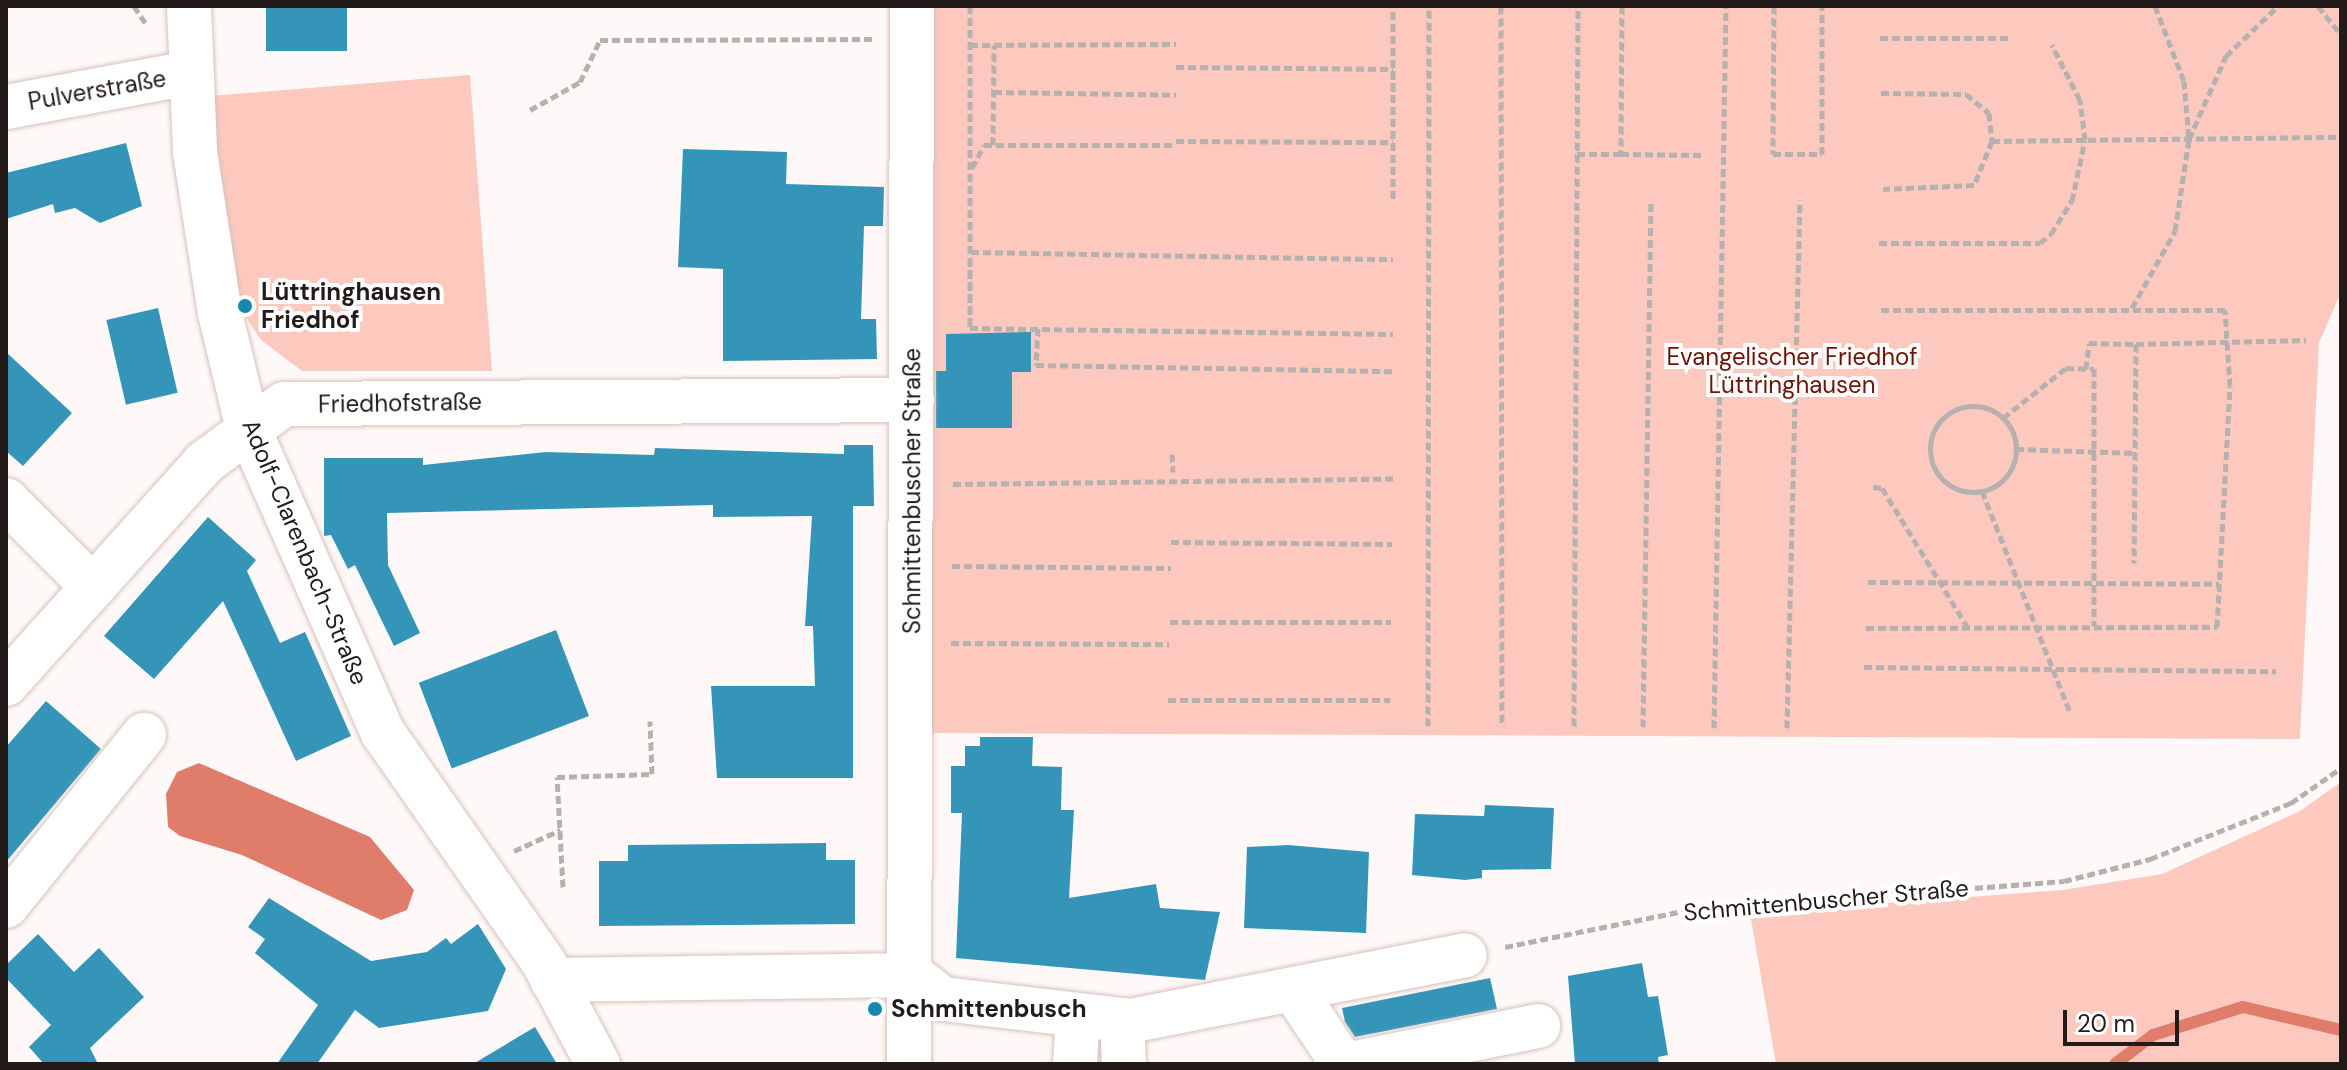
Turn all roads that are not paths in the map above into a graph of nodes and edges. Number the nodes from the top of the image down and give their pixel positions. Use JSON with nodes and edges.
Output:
{"nodes":[{"id":1,"x":189,"y":6,"type":"edge"},
{"id":2,"x":911,"y":23,"type":"edge"},
{"id":3,"x":189,"y":73,"type":"junction"},
{"id":4,"x":6,"y":107,"type":"edge"},
{"id":5,"x":912,"y":400,"type":"junction"},
{"id":6,"x":247,"y":425,"type":"junction"},
{"id":7,"x":6,"y":500,"type":"edge"},
{"id":8,"x":93,"y":587,"type":"junction"},
{"id":9,"x":6,"y":684,"type":"edge"},
{"id":10,"x":144,"y":735,"type":"dead end"},
{"id":11,"x":6,"y":906,"type":"edge"},
{"id":12,"x":1465,"y":955,"type":"road end"},
{"id":13,"x":894,"y":976,"type":"junction"},
{"id":14,"x":552,"y":980,"type":"junction"},
{"id":15,"x":1295,"y":992,"type":"junction"},
{"id":16,"x":1078,"y":1015,"type":"junction"},
{"id":17,"x":1122,"y":1020,"type":"junction"},
{"id":18,"x":1538,"y":1026,"type":"dead end"},
{"id":19,"x":598,"y":1064,"type":"edge"},
{"id":20,"x":909,"y":1064,"type":"edge"},
{"id":21,"x":1075,"y":1064,"type":"edge"},
{"id":22,"x":1124,"y":1064,"type":"edge"},
{"id":23,"x":1343,"y":1064,"type":"edge"},
{"id":24,"x":1350,"y":1064,"type":"edge"}],
"edges":[{"from":1,"to":3,"type":"street","name":"Adolf-Clarenbach-Straße"},
{"from":2,"to":5,"type":"street","name":"Schmittenbuscher Straße"},
{"from":3,"to":4,"type":"street","name":"Pulverstraße"},
{"from":3,"to":6,"type":"street","name":"Adolf-Clarenbach-Straße"},
{"from":5,"to":6,"type":"street","name":"Friedhofstraße"},
{"from":5,"to":13,"type":"street","name":"Schmittenbuscher Straße"},
{"from":6,"to":8,"type":"street","name":"Friedhofstraße"},
{"from":6,"to":14,"type":"street","name":"Adolf-Clarenbach-Straße"},
{"from":7,"to":8,"type":"street"},
{"from":8,"to":9,"type":"street","name":"Friedhofstraße"},
{"from":10,"to":11,"type":"street"},
{"from":12,"to":15,"type":"street"},
{"from":13,"to":14,"type":"street"},
{"from":13,"to":16,"type":"street"},
{"from":13,"to":20,"type":"street","name":"Schmittenbuscher Straße"},
{"from":14,"to":19,"type":"street","name":"Adolf-Clarenbach-Straße"},
{"from":15,"to":17,"type":"street"},
{"from":15,"to":23,"type":"street"},
{"from":16,"to":17,"type":"street"},
{"from":16,"to":21,"type":"street"},
{"from":17,"to":22,"type":"street"},
{"from":18,"to":24,"type":"street"}]}
